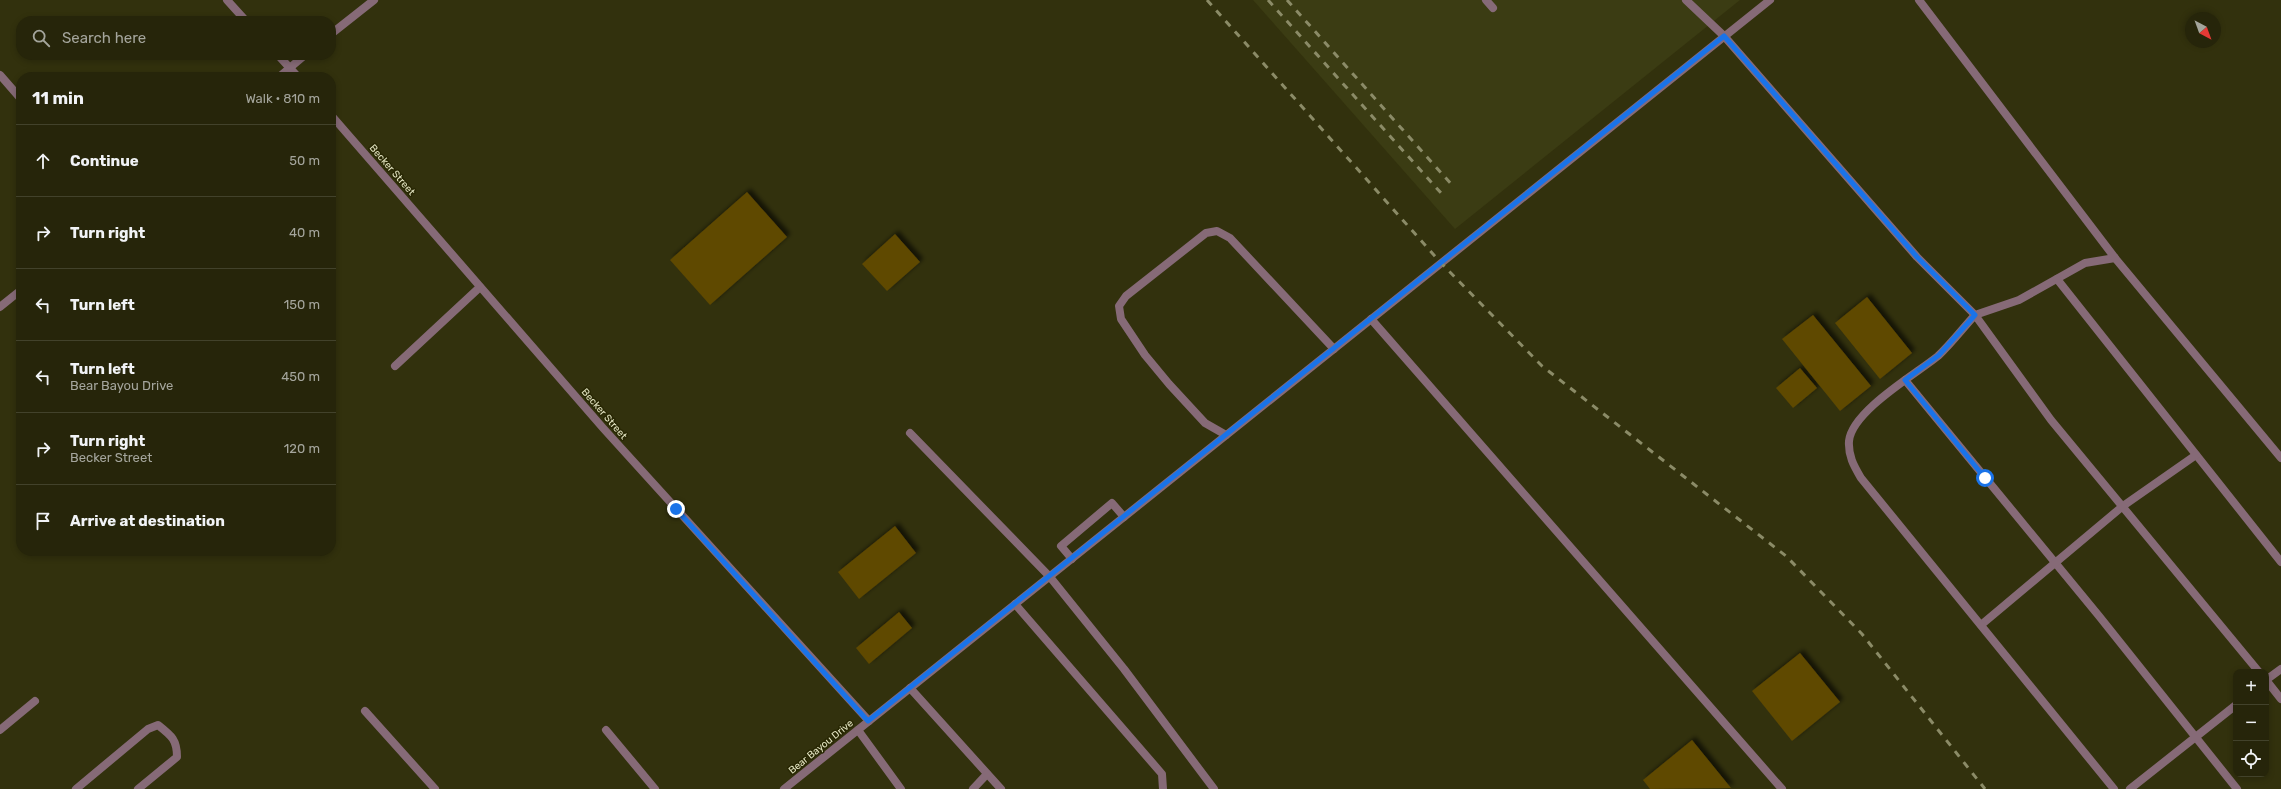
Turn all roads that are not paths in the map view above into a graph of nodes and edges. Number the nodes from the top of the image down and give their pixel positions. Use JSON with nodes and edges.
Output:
{"nodes":[{"id":1,"x":227,"y":0,"type":"edge"},
{"id":2,"x":374,"y":0,"type":"edge"},
{"id":3,"x":1486,"y":0,"type":"edge"},
{"id":4,"x":1686,"y":0,"type":"edge"},
{"id":5,"x":1770,"y":0,"type":"edge"},
{"id":6,"x":1919,"y":0,"type":"edge"},
{"id":7,"x":1493,"y":8,"type":"dead end"},
{"id":8,"x":241,"y":16,"type":"edge"},
{"id":9,"x":336,"y":30,"type":"edge"},
{"id":10,"x":1724,"y":36,"type":"junction"},
{"id":11,"x":283,"y":60,"type":"edge"},
{"id":12,"x":299,"y":60,"type":"edge"},
{"id":13,"x":290,"y":68,"type":"junction"},
{"id":14,"x":285,"y":72,"type":"edge"},
{"id":15,"x":294,"y":72,"type":"edge"},
{"id":16,"x":0,"y":75,"type":"edge"},
{"id":17,"x":16,"y":93,"type":"edge"},
{"id":18,"x":336,"y":121,"type":"edge"},
{"id":19,"x":2115,"y":258,"type":"junction"},
{"id":20,"x":2057,"y":279,"type":"junction"},
{"id":21,"x":480,"y":287,"type":"junction"},
{"id":22,"x":16,"y":294,"type":"edge"},
{"id":23,"x":0,"y":307,"type":"edge"},
{"id":24,"x":1975,"y":315,"type":"junction"},
{"id":25,"x":1371,"y":319,"type":"junction"},
{"id":26,"x":1334,"y":349,"type":"junction"},
{"id":27,"x":395,"y":366,"type":"dead end"},
{"id":28,"x":1905,"y":380,"type":"junction"},
{"id":29,"x":910,"y":434,"type":"dead end"},
{"id":30,"x":1226,"y":435,"type":"junction"},
{"id":31,"x":2196,"y":455,"type":"junction"},
{"id":32,"x":2281,"y":458,"type":"edge"},
{"id":33,"x":2123,"y":506,"type":"junction"},
{"id":34,"x":1124,"y":517,"type":"junction"},
{"id":35,"x":1072,"y":559,"type":"junction"},
{"id":36,"x":2281,"y":562,"type":"edge"},
{"id":37,"x":2055,"y":563,"type":"junction"},
{"id":38,"x":1050,"y":576,"type":"junction"},
{"id":39,"x":1016,"y":604,"type":"junction"},
{"id":40,"x":1981,"y":625,"type":"junction"},
{"id":41,"x":2257,"y":669,"type":"edge"},
{"id":42,"x":2281,"y":669,"type":"edge"},
{"id":43,"x":2269,"y":678,"type":"edge"},
{"id":44,"x":2269,"y":684,"type":"edge"},
{"id":45,"x":910,"y":688,"type":"junction"},
{"id":46,"x":2281,"y":699,"type":"edge"},
{"id":47,"x":35,"y":701,"type":"dead end"},
{"id":48,"x":2235,"y":705,"type":"edge"},
{"id":49,"x":365,"y":711,"type":"dead end"},
{"id":50,"x":868,"y":721,"type":"junction"},
{"id":51,"x":0,"y":730,"type":"edge"},
{"id":52,"x":606,"y":730,"type":"dead end"},
{"id":53,"x":858,"y":730,"type":"junction"},
{"id":54,"x":2196,"y":737,"type":"junction"},
{"id":55,"x":987,"y":774,"type":"junction"},
{"id":56,"x":76,"y":789,"type":"edge"},
{"id":57,"x":138,"y":789,"type":"edge"},
{"id":58,"x":435,"y":789,"type":"edge"},
{"id":59,"x":654,"y":789,"type":"edge"},
{"id":60,"x":784,"y":789,"type":"edge"},
{"id":61,"x":902,"y":789,"type":"edge"},
{"id":62,"x":973,"y":789,"type":"edge"},
{"id":63,"x":1001,"y":789,"type":"edge"},
{"id":64,"x":1163,"y":789,"type":"edge"},
{"id":65,"x":1214,"y":789,"type":"edge"},
{"id":66,"x":1782,"y":789,"type":"edge"},
{"id":67,"x":2114,"y":789,"type":"edge"},
{"id":68,"x":2130,"y":789,"type":"edge"},
{"id":69,"x":2237,"y":789,"type":"edge"}],
"edges":[{"from":1,"to":8,"type":"street"},
{"from":2,"to":9,"type":"street"},
{"from":3,"to":7,"type":"street"},
{"from":4,"to":10,"type":"street"},
{"from":5,"to":10,"type":"street","name":"Bear Bayou Drive"},
{"from":6,"to":19,"type":"street"},
{"from":10,"to":24,"type":"street"},
{"from":10,"to":25,"type":"street","name":"Bear Bayou Drive"},
{"from":11,"to":13,"type":"street"},
{"from":12,"to":13,"type":"street"},
{"from":13,"to":14,"type":"street"},
{"from":13,"to":15,"type":"street"},
{"from":16,"to":17,"type":"street"},
{"from":18,"to":21,"type":"street","name":"Becker Street"},
{"from":19,"to":20,"type":"street"},
{"from":19,"to":32,"type":"street"},
{"from":20,"to":24,"type":"street"},
{"from":20,"to":31,"type":"street"},
{"from":21,"to":27,"type":"street"},
{"from":21,"to":50,"type":"street","name":"Becker Street"},
{"from":22,"to":23,"type":"street"},
{"from":24,"to":28,"type":"street"},
{"from":24,"to":33,"type":"street"},
{"from":25,"to":26,"type":"street","name":"Bear Bayou Drive"},
{"from":25,"to":66,"type":"street"},
{"from":26,"to":30,"type":"street","name":"Bear Bayou Drive"},
{"from":26,"to":30,"type":"street"},
{"from":28,"to":37,"type":"street"},
{"from":28,"to":40,"type":"street"},
{"from":29,"to":38,"type":"street"},
{"from":30,"to":34,"type":"street","name":"Bear Bayou Drive"},
{"from":31,"to":33,"type":"street"},
{"from":31,"to":36,"type":"street"},
{"from":33,"to":37,"type":"street"},
{"from":33,"to":41,"type":"street"},
{"from":34,"to":35,"type":"street","name":"Bear Bayou Drive"},
{"from":34,"to":35,"type":"street"},
{"from":35,"to":38,"type":"street","name":"Bear Bayou Drive"},
{"from":37,"to":40,"type":"street"},
{"from":37,"to":54,"type":"street"},
{"from":38,"to":39,"type":"street","name":"Bear Bayou Drive"},
{"from":38,"to":65,"type":"street"},
{"from":39,"to":45,"type":"street","name":"Bear Bayou Drive"},
{"from":39,"to":64,"type":"street"},
{"from":40,"to":67,"type":"street"},
{"from":42,"to":43,"type":"street"},
{"from":44,"to":46,"type":"street"},
{"from":45,"to":50,"type":"street","name":"Bear Bayou Drive"},
{"from":45,"to":55,"type":"street"},
{"from":47,"to":51,"type":"street"},
{"from":48,"to":54,"type":"street"},
{"from":49,"to":58,"type":"street"},
{"from":50,"to":53,"type":"street","name":"Bear Bayou Drive"},
{"from":52,"to":59,"type":"street"},
{"from":53,"to":60,"type":"street","name":"Bear Bayou Drive"},
{"from":53,"to":61,"type":"street"},
{"from":54,"to":68,"type":"street"},
{"from":54,"to":69,"type":"street"},
{"from":55,"to":62,"type":"street"},
{"from":55,"to":63,"type":"street"},
{"from":56,"to":57,"type":"street"}]}
